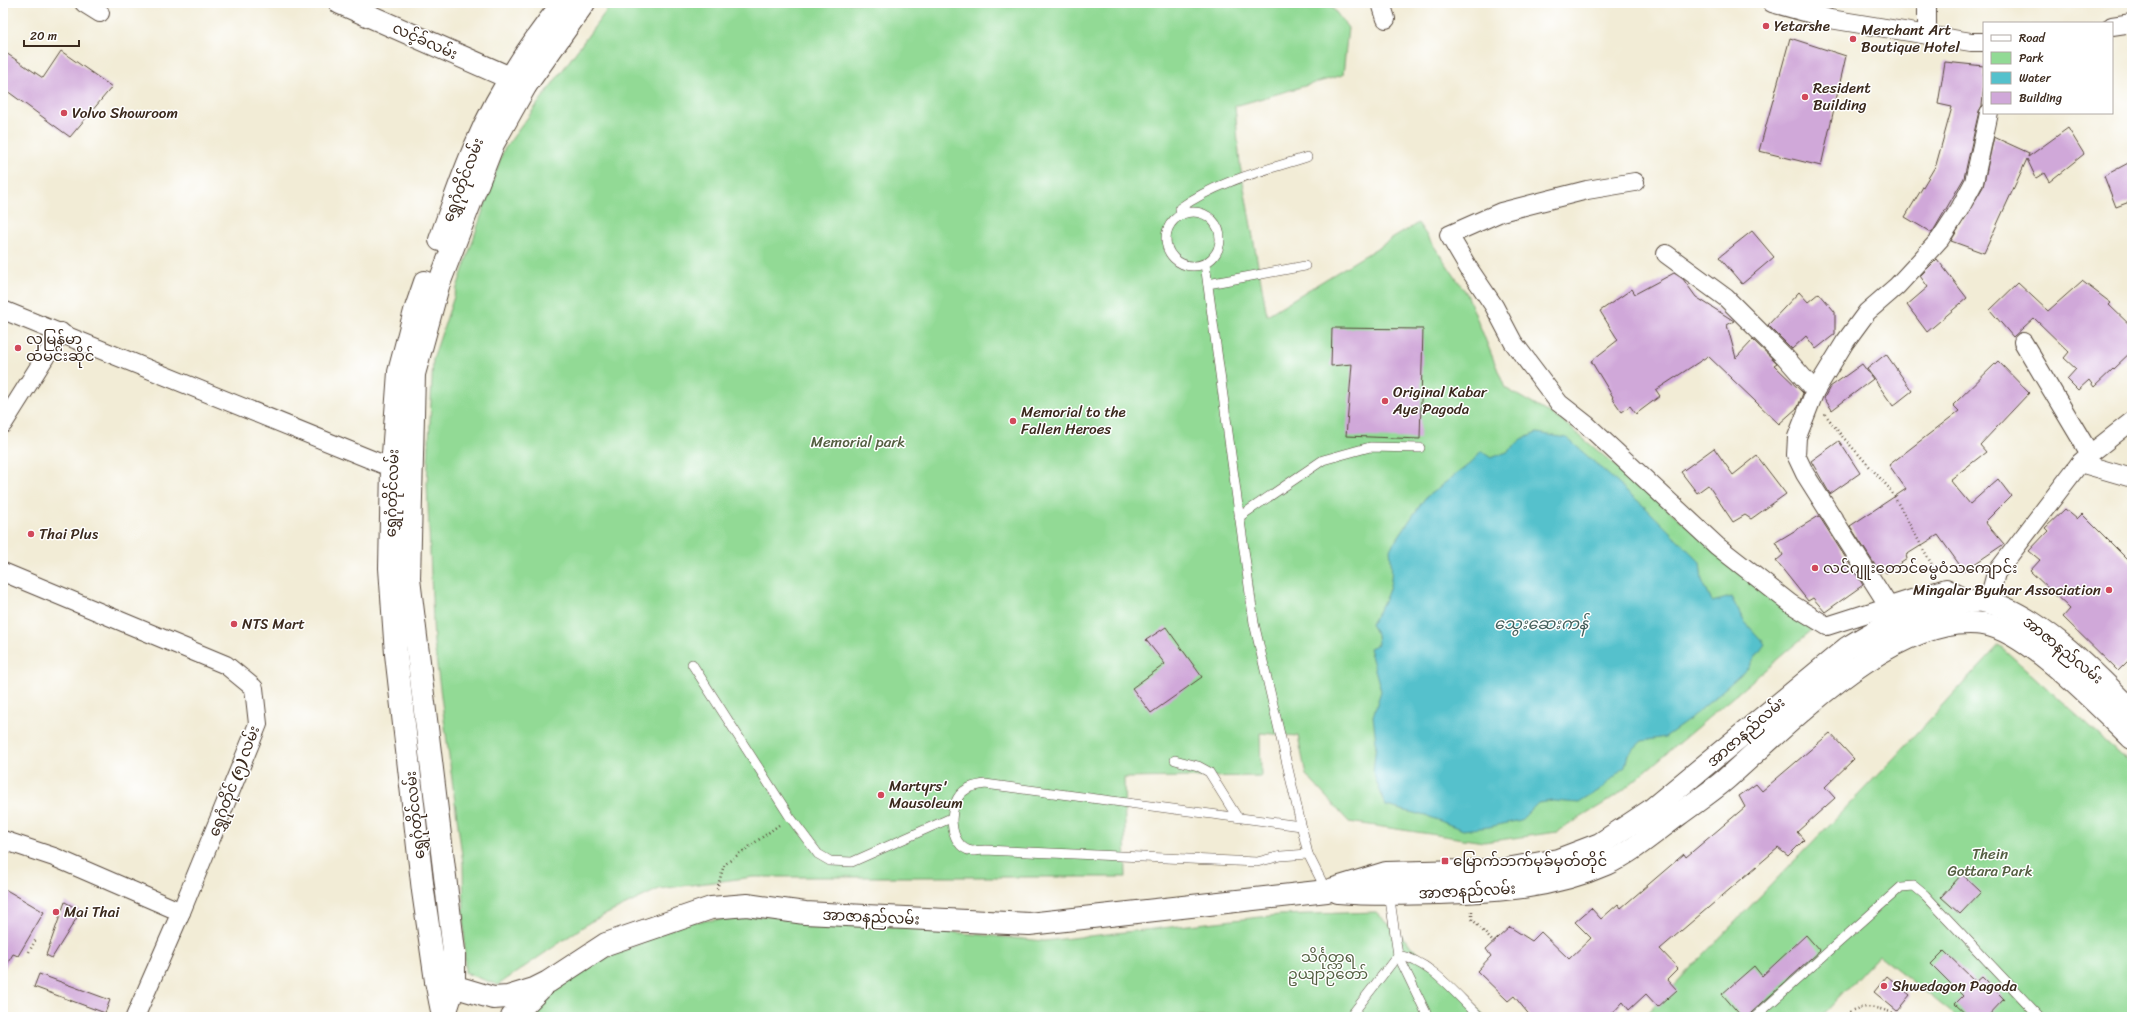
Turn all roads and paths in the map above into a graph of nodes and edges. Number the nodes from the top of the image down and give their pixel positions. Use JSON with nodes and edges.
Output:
{"nodes":[{"id":1,"x":84,"y":3,"type":"edge"},
{"id":2,"x":563,"y":3,"type":"edge"},
{"id":3,"x":584,"y":3,"type":"edge"},
{"id":4,"x":1772,"y":3,"type":"edge"},
{"id":5,"x":1927,"y":3,"type":"edge"},
{"id":6,"x":347,"y":4,"type":"edge"},
{"id":7,"x":100,"y":13,"type":"dead end"},
{"id":8,"x":2132,"y":23,"type":"edge"},
{"id":9,"x":2113,"y":26,"type":"edge"},
{"id":10,"x":1927,"y":35,"type":"junction"},
{"id":11,"x":1983,"y":42,"type":"edge"},
{"id":12,"x":518,"y":81,"type":"junction"},
{"id":13,"x":1989,"y":114,"type":"edge"},
{"id":14,"x":1307,"y":156,"type":"dead end"},
{"id":15,"x":1635,"y":182,"type":"dead end"},
{"id":16,"x":1181,"y":215,"type":"junction"},
{"id":17,"x":1666,"y":254,"type":"dead end"},
{"id":18,"x":1205,"y":264,"type":"junction"},
{"id":19,"x":1305,"y":266,"type":"dead end"},
{"id":20,"x":1208,"y":284,"type":"junction"},
{"id":21,"x":3,"y":310,"type":"edge"},
{"id":22,"x":61,"y":332,"type":"junction"},
{"id":23,"x":2023,"y":342,"type":"dead end"},
{"id":24,"x":1815,"y":391,"type":"junction"},
{"id":25,"x":2132,"y":421,"type":"edge"},
{"id":26,"x":3,"y":424,"type":"edge"},
{"id":27,"x":1420,"y":448,"type":"dead end"},
{"id":28,"x":2085,"y":458,"type":"junction"},
{"id":29,"x":401,"y":469,"type":"junction"},
{"id":30,"x":2132,"y":478,"type":"edge"},
{"id":31,"x":1240,"y":517,"type":"junction"},
{"id":32,"x":3,"y":572,"type":"edge"},
{"id":33,"x":1946,"y":588,"type":"junction"},
{"id":34,"x":1981,"y":602,"type":"junction"},
{"id":35,"x":1888,"y":605,"type":"junction"},
{"id":36,"x":1832,"y":658,"type":"junction"},
{"id":37,"x":692,"y":664,"type":"dead end"},
{"id":38,"x":1846,"y":675,"type":"junction"},
{"id":39,"x":2132,"y":710,"type":"edge"},
{"id":40,"x":2132,"y":738,"type":"edge"},
{"id":41,"x":1175,"y":760,"type":"dead end"},
{"id":42,"x":1706,"y":766,"type":"junction"},
{"id":43,"x":1723,"y":781,"type":"junction"},
{"id":44,"x":790,"y":817,"type":"junction"},
{"id":45,"x":1237,"y":817,"type":"junction"},
{"id":46,"x":951,"y":818,"type":"junction"},
{"id":47,"x":1301,"y":826,"type":"junction"},
{"id":48,"x":3,"y":840,"type":"edge"},
{"id":49,"x":1308,"y":854,"type":"junction"},
{"id":50,"x":1561,"y":870,"type":"junction"},
{"id":51,"x":1386,"y":873,"type":"junction"},
{"id":52,"x":1326,"y":891,"type":"junction"},
{"id":53,"x":1389,"y":894,"type":"junction"},
{"id":54,"x":711,"y":908,"type":"junction"},
{"id":55,"x":182,"y":912,"type":"junction"},
{"id":56,"x":36,"y":939,"type":"dead end"},
{"id":57,"x":29,"y":952,"type":"dead end"},
{"id":58,"x":1398,"y":955,"type":"junction"},
{"id":59,"x":548,"y":982,"type":"junction"},
{"id":60,"x":445,"y":983,"type":"junction"},
{"id":61,"x":1425,"y":1015,"type":"edge"},
{"id":62,"x":134,"y":1017,"type":"edge"},
{"id":63,"x":444,"y":1017,"type":"edge"},
{"id":64,"x":512,"y":1017,"type":"edge"},
{"id":65,"x":1350,"y":1017,"type":"edge"},
{"id":66,"x":1480,"y":1017,"type":"edge"},
{"id":67,"x":1755,"y":1017,"type":"edge"},
{"id":68,"x":1843,"y":1017,"type":"edge"},
{"id":69,"x":1904,"y":1017,"type":"edge"},
{"id":70,"x":2040,"y":1017,"type":"edge"}],
"edges":[{"from":1,"to":7,"type":"street"},
{"from":2,"to":12,"type":"main road","name":"ရွှေဂုံတိုင်လမ်း"},
{"from":3,"to":12,"type":"main road","name":"ရွှေဂုံတိုင်လမ်း"},
{"from":4,"to":10,"type":"street"},
{"from":5,"to":10,"type":"street"},
{"from":6,"to":12,"type":"main road","name":"လင့်ခ်လမ်း"},
{"from":8,"to":9,"type":"street"},
{"from":10,"to":11,"type":"street"},
{"from":12,"to":29,"type":"main road","name":"ရွှေဂုံတိုင်လမ်း"},
{"from":13,"to":24,"type":"street"},
{"from":14,"to":16,"type":"lane"},
{"from":15,"to":35,"type":"street"},
{"from":16,"to":18,"type":"lane"},
{"from":16,"to":18,"type":"lane"},
{"from":17,"to":24,"type":"street"},
{"from":18,"to":20,"type":"lane"},
{"from":19,"to":20,"type":"lane"},
{"from":20,"to":31,"type":"lane"},
{"from":21,"to":22,"type":"street"},
{"from":22,"to":26,"type":"street"},
{"from":22,"to":29,"type":"street"},
{"from":23,"to":28,"type":"street"},
{"from":24,"to":33,"type":"path"},
{"from":24,"to":35,"type":"street"},
{"from":25,"to":28,"type":"street"},
{"from":27,"to":31,"type":"lane"},
{"from":28,"to":30,"type":"street"},
{"from":28,"to":34,"type":"street"},
{"from":29,"to":60,"type":"main road","name":"ရွှေဂုံတိုင်လမ်း"},
{"from":31,"to":47,"type":"lane"},
{"from":32,"to":55,"type":"street","name":"ရွှေဂုံတိုင် (၅) လမ်း"},
{"from":33,"to":34,"type":"street"},
{"from":33,"to":35,"type":"street"},
{"from":34,"to":36,"type":"main road","name":"အာဇာနည်လမ်း"},
{"from":34,"to":39,"type":"main road","name":"အာဇာနည်လမ်း"},
{"from":36,"to":38,"type":"main road"},
{"from":36,"to":42,"type":"main road","name":"အာဇာနည်လမ်း"},
{"from":37,"to":44,"type":"lane"},
{"from":38,"to":40,"type":"main road","name":"အာဇာနည်လမ်း"},
{"from":38,"to":43,"type":"main road","name":"အာဇာနည်လမ်း"},
{"from":41,"to":45,"type":"lane"},
{"from":42,"to":43,"type":"main road"},
{"from":42,"to":50,"type":"main road","name":"အာဇာနည်လမ်း"},
{"from":43,"to":50,"type":"main road","name":"အာဇာနည်လမ်း"},
{"from":44,"to":46,"type":"lane"},
{"from":44,"to":54,"type":"path"},
{"from":45,"to":46,"type":"lane"},
{"from":45,"to":47,"type":"lane"},
{"from":46,"to":49,"type":"lane"},
{"from":47,"to":49,"type":"lane"},
{"from":48,"to":55,"type":"street"},
{"from":49,"to":52,"type":"lane"},
{"from":50,"to":51,"type":"main road","name":"အာဇာနည်လမ်း"},
{"from":50,"to":53,"type":"main road","name":"အာဇာနည်လမ်း"},
{"from":51,"to":52,"type":"main road","name":"အာဇာနည်လမ်း"},
{"from":51,"to":53,"type":"lane"},
{"from":52,"to":53,"type":"main road","name":"အာဇာနည်လမ်း"},
{"from":52,"to":54,"type":"main road","name":"အာဇာနည်လမ်း"},
{"from":53,"to":58,"type":"lane"},
{"from":54,"to":59,"type":"main road","name":"အာဇာနည်လမ်း"},
{"from":55,"to":62,"type":"street","name":"ရွှေဂုံတိုင် (၅) လမ်း"},
{"from":56,"to":57,"type":"path"},
{"from":58,"to":61,"type":"lane"},
{"from":58,"to":65,"type":"lane"},
{"from":58,"to":66,"type":"lane"},
{"from":59,"to":60,"type":"main road","name":"အာဇာနည်လမ်း"},
{"from":59,"to":64,"type":"main road"},
{"from":60,"to":63,"type":"main road","name":"ရွှေဂုံတိုင်လမ်း"},
{"from":67,"to":70,"type":"lane"},
{"from":68,"to":69,"type":"path"}]}
